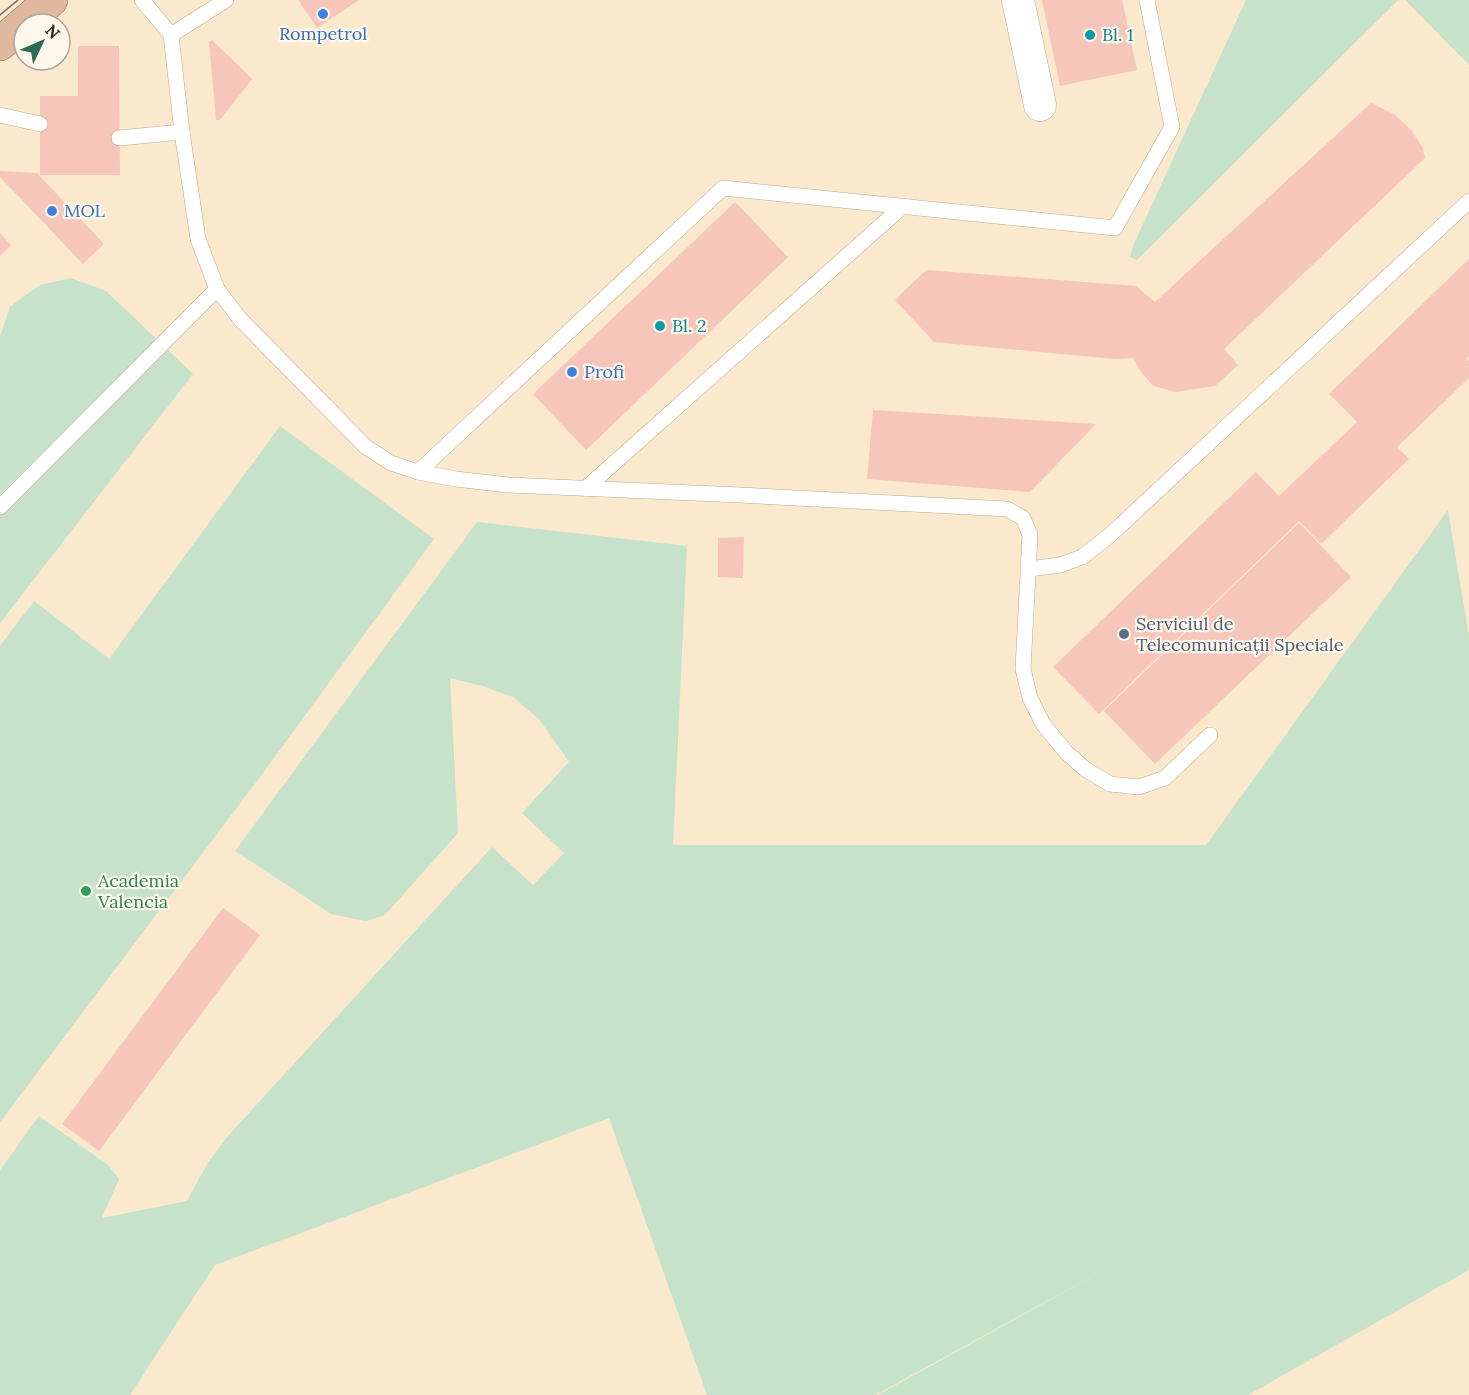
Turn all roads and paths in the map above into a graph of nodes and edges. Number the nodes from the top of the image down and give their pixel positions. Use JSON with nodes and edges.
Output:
{"nodes":[{"id":1,"x":51,"y":0,"type":"edge"},
{"id":2,"x":142,"y":0,"type":"edge"},
{"id":3,"x":226,"y":0,"type":"edge"},
{"id":4,"x":1018,"y":0,"type":"edge"},
{"id":5,"x":1147,"y":0,"type":"edge"},
{"id":6,"x":171,"y":36,"type":"junction"},
{"id":7,"x":0,"y":44,"type":"edge"},
{"id":8,"x":1040,"y":105,"type":"dead end"},
{"id":9,"x":0,"y":115,"type":"edge"},
{"id":10,"x":40,"y":124,"type":"dead end"},
{"id":11,"x":182,"y":132,"type":"junction"},
{"id":12,"x":119,"y":138,"type":"dead end"},
{"id":13,"x":1469,"y":201,"type":"edge"},
{"id":14,"x":903,"y":206,"type":"junction"},
{"id":15,"x":217,"y":289,"type":"junction"},
{"id":16,"x":418,"y":472,"type":"junction"},
{"id":17,"x":586,"y":488,"type":"junction"},
{"id":18,"x":0,"y":507,"type":"edge"},
{"id":19,"x":1029,"y":569,"type":"junction"},
{"id":20,"x":1210,"y":735,"type":"dead end"}],
"edges":[{"from":1,"to":7,"type":"main road"},
{"from":2,"to":6,"type":"lane"},
{"from":3,"to":6,"type":"lane"},
{"from":4,"to":8,"type":"street"},
{"from":5,"to":14,"type":"lane"},
{"from":6,"to":11,"type":"lane"},
{"from":9,"to":10,"type":"lane"},
{"from":11,"to":12,"type":"lane"},
{"from":11,"to":15,"type":"lane"},
{"from":13,"to":19,"type":"lane"},
{"from":14,"to":16,"type":"lane"},
{"from":14,"to":17,"type":"lane"},
{"from":15,"to":16,"type":"lane"},
{"from":15,"to":18,"type":"lane"},
{"from":16,"to":17,"type":"lane"},
{"from":17,"to":19,"type":"lane"},
{"from":19,"to":20,"type":"lane"}]}
